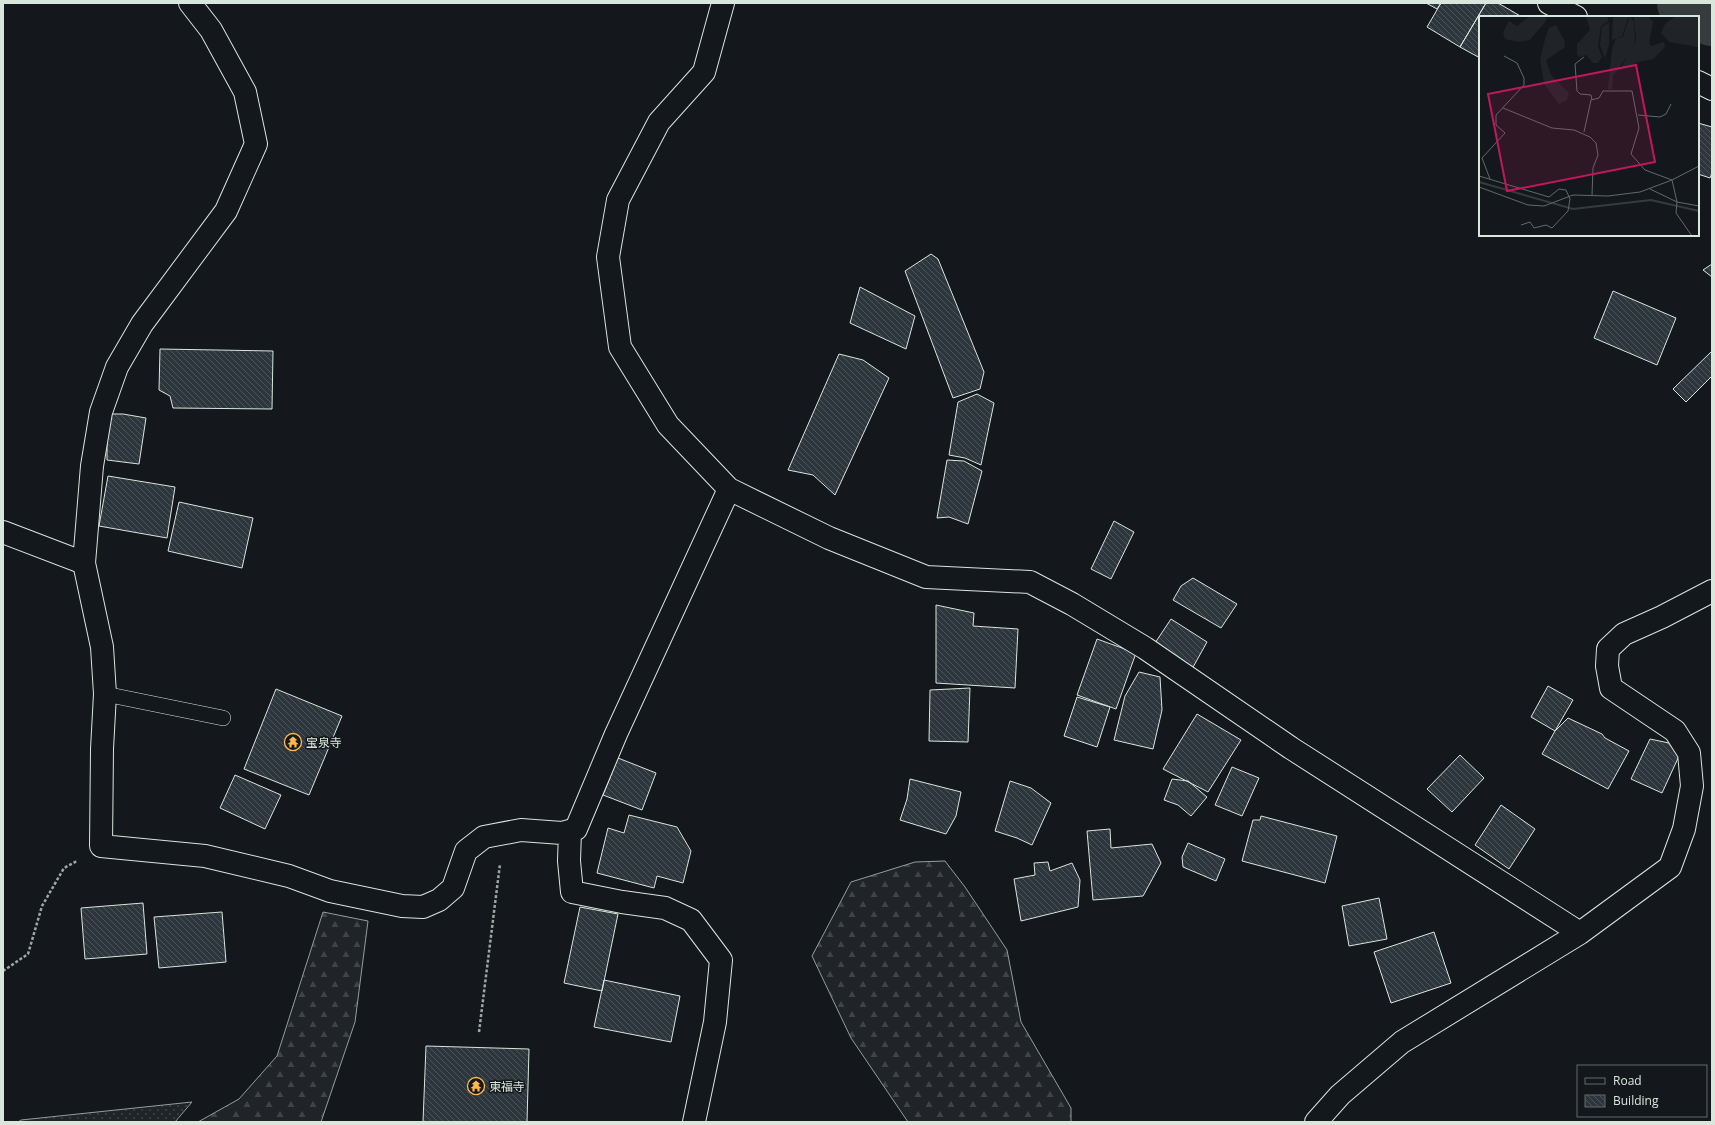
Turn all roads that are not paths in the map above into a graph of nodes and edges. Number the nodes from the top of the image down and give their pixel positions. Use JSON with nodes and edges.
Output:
{"nodes":[{"id":1,"x":190,"y":3,"type":"edge"},
{"id":2,"x":722,"y":3,"type":"edge"},
{"id":3,"x":1549,"y":3,"type":"edge"},
{"id":4,"x":1574,"y":16,"type":"edge"},
{"id":5,"x":1699,"y":82,"type":"edge"},
{"id":6,"x":1712,"y":89,"type":"edge"},
{"id":7,"x":729,"y":489,"type":"junction"},
{"id":8,"x":3,"y":532,"type":"edge"},
{"id":9,"x":84,"y":563,"type":"junction"},
{"id":10,"x":1712,"y":591,"type":"edge"},
{"id":11,"x":105,"y":694,"type":"junction"},
{"id":12,"x":223,"y":718,"type":"dead end"},
{"id":13,"x":570,"y":831,"type":"junction"},
{"id":14,"x":1580,"y":933,"type":"junction"},
{"id":15,"x":694,"y":1122,"type":"edge"},
{"id":16,"x":1316,"y":1122,"type":"edge"}],
"edges":[{"from":1,"to":9,"type":"street"},
{"from":2,"to":7,"type":"street"},
{"from":3,"to":4,"type":"street"},
{"from":5,"to":6,"type":"street"},
{"from":7,"to":13,"type":"street"},
{"from":7,"to":14,"type":"street"},
{"from":8,"to":9,"type":"street"},
{"from":9,"to":11,"type":"street"},
{"from":10,"to":14,"type":"street"},
{"from":11,"to":12,"type":"lane"},
{"from":11,"to":13,"type":"street"},
{"from":13,"to":15,"type":"street"},
{"from":14,"to":16,"type":"street"}]}
